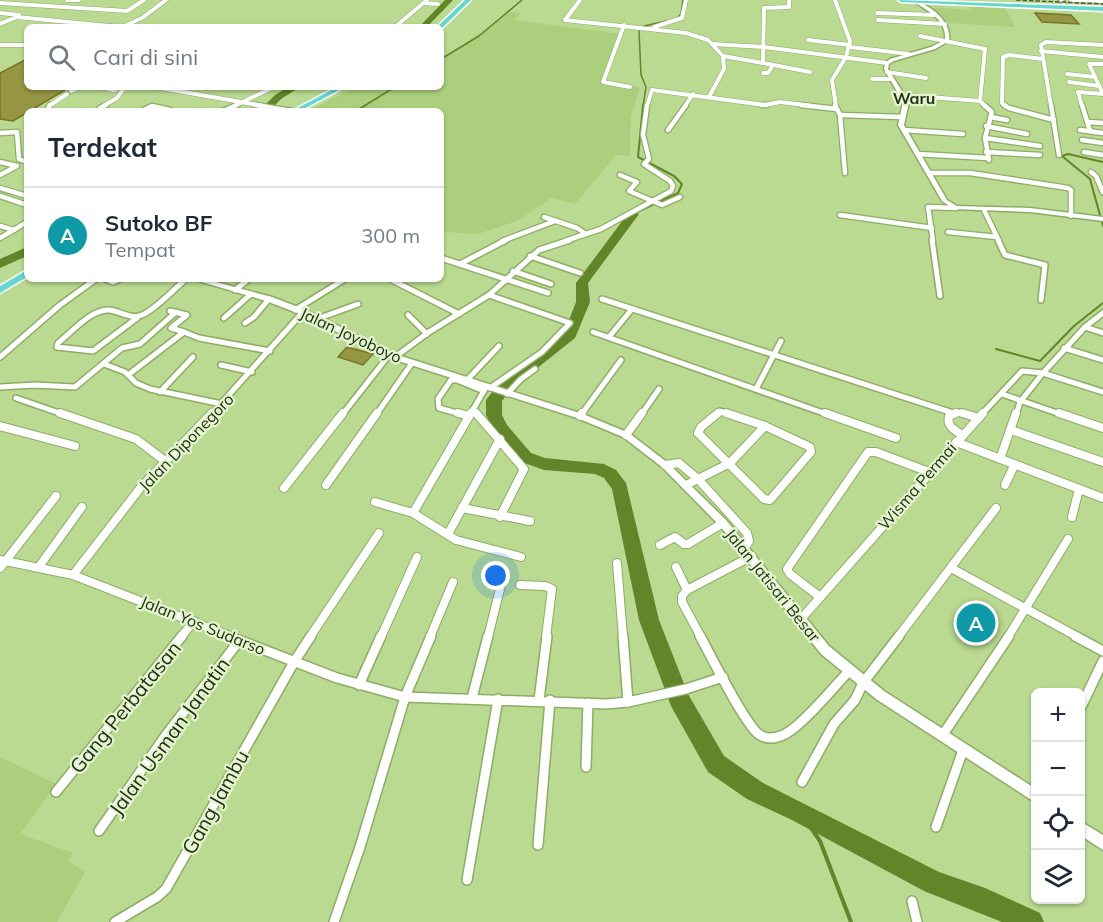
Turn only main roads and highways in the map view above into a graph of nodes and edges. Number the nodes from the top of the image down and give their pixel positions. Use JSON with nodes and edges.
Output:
{"nodes":[{"id":1,"x":468,"y":0,"type":"edge"},
{"id":2,"x":901,"y":0,"type":"edge"},
{"id":3,"x":915,"y":0,"type":"edge"},
{"id":4,"x":973,"y":0,"type":"edge"},
{"id":5,"x":956,"y":1,"type":"edge"},
{"id":6,"x":1062,"y":2,"type":"edge"},
{"id":7,"x":1103,"y":6,"type":"edge"},
{"id":8,"x":443,"y":24,"type":"edge"},
{"id":9,"x":336,"y":90,"type":"edge"},
{"id":10,"x":300,"y":108,"type":"edge"},
{"id":11,"x":24,"y":275,"type":"edge"},
{"id":12,"x":0,"y":290,"type":"edge"}],
"edges":[{"from":1,"to":8,"type":"highway"},
{"from":2,"to":3,"type":"highway"},
{"from":3,"to":5,"type":"highway"},
{"from":4,"to":6,"type":"highway"},
{"from":5,"to":7,"type":"highway"},
{"from":6,"to":7,"type":"highway"},
{"from":9,"to":10,"type":"highway"},
{"from":11,"to":12,"type":"highway"}]}
